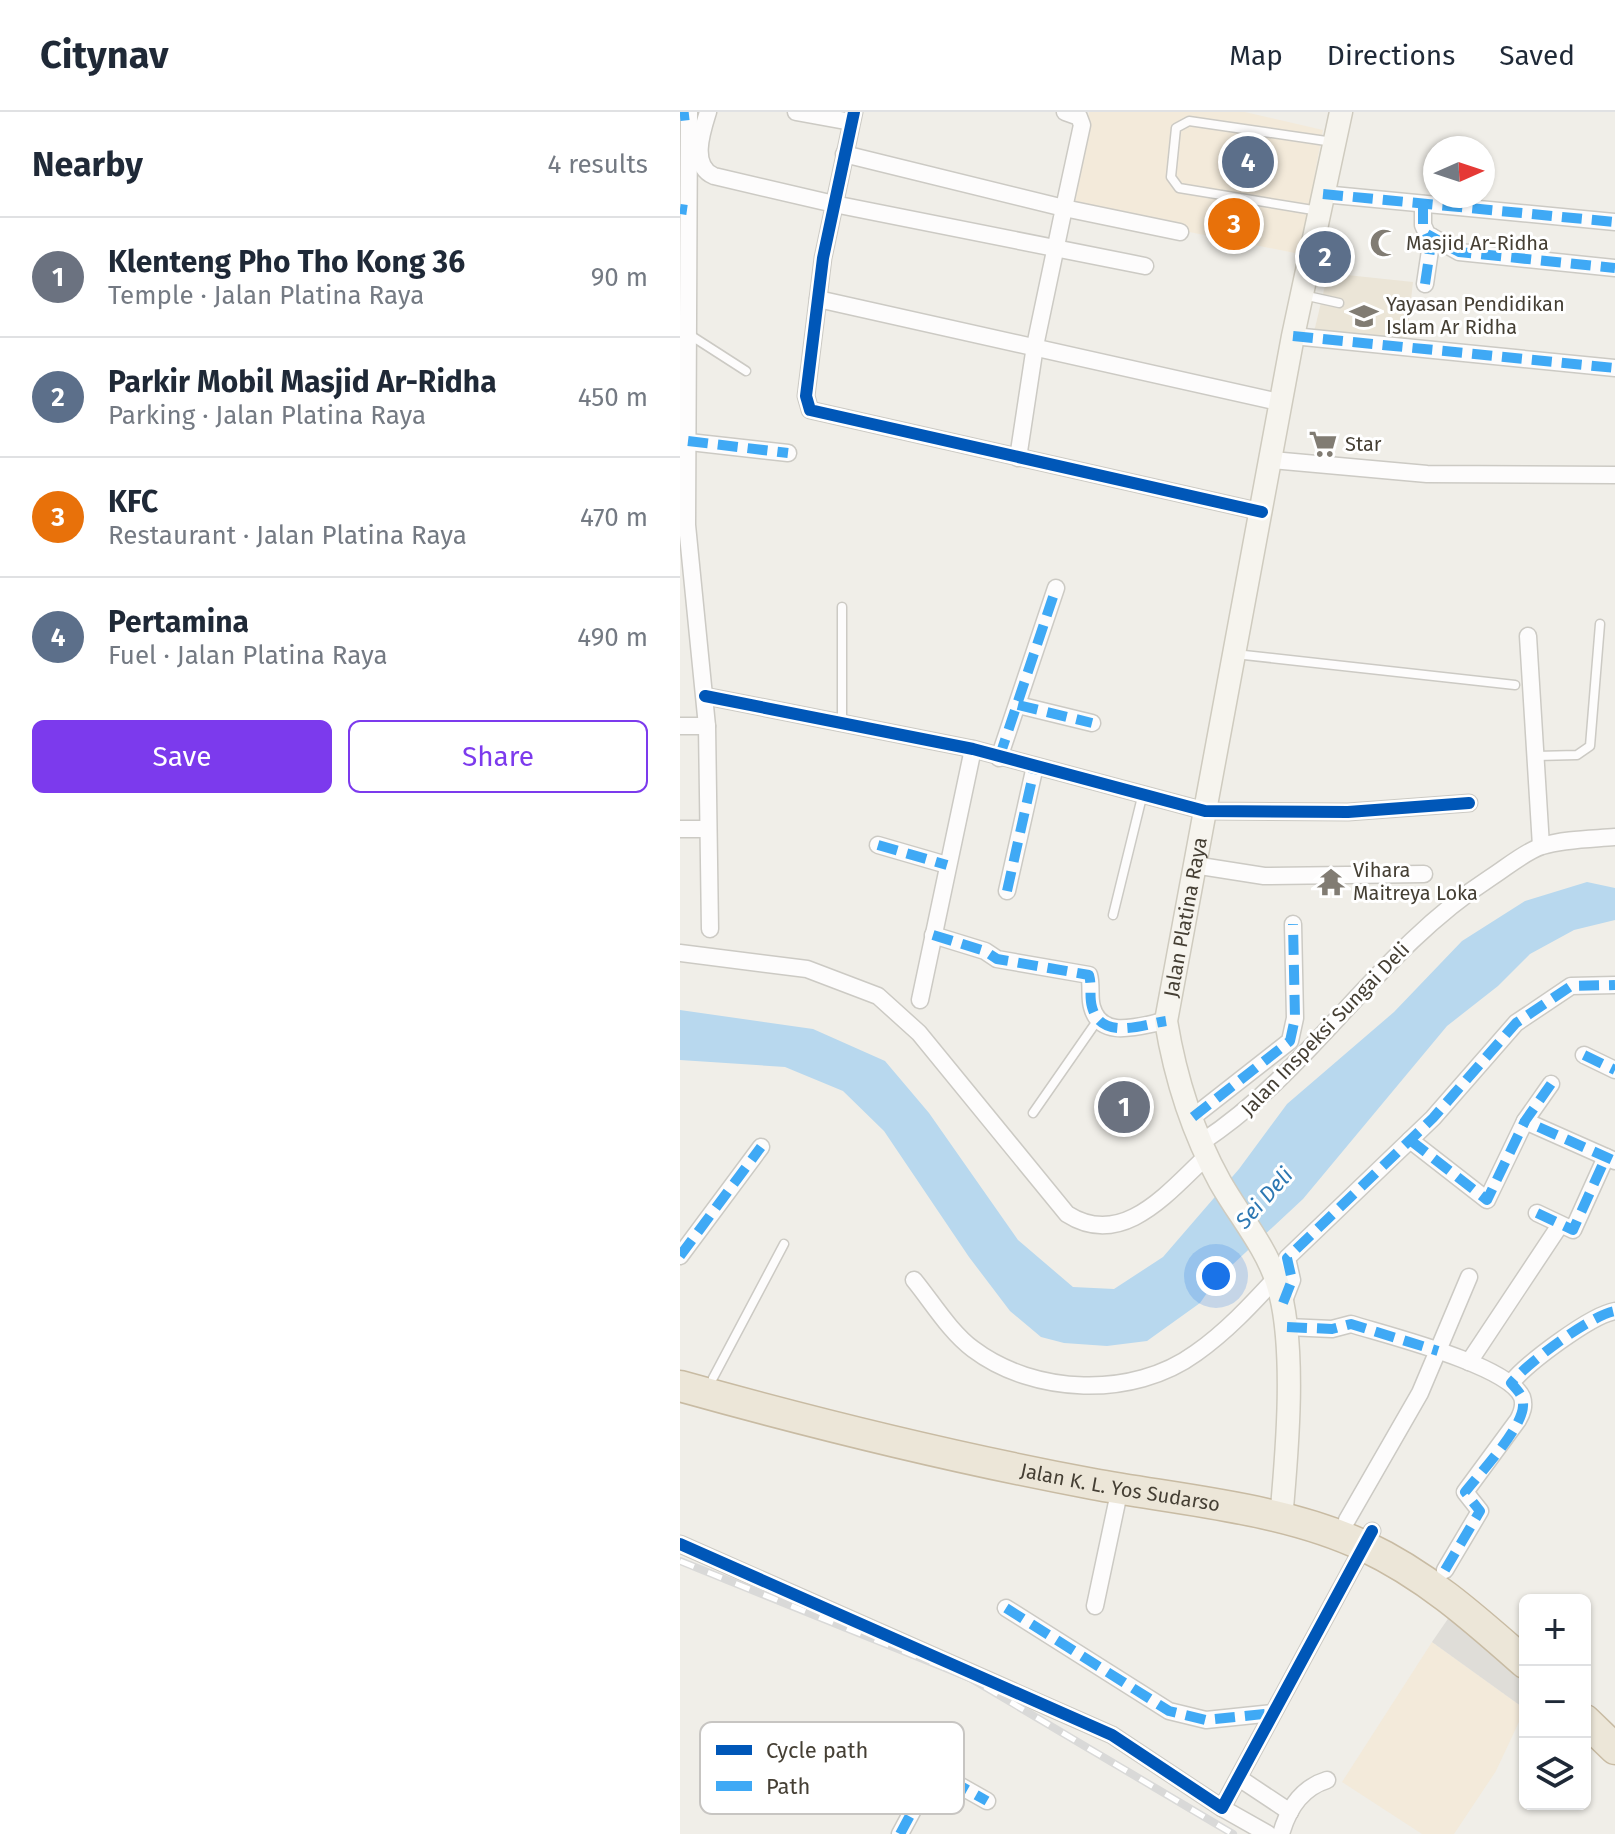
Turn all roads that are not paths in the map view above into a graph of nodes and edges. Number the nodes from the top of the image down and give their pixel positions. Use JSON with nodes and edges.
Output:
{"nodes":[{"id":1,"x":708,"y":112,"type":"edge"},
{"id":2,"x":796,"y":112,"type":"edge"},
{"id":3,"x":1065,"y":112,"type":"edge"},
{"id":4,"x":1341,"y":112,"type":"edge"},
{"id":5,"x":686,"y":114,"type":"edge"},
{"id":6,"x":852,"y":117,"type":"edge"},
{"id":7,"x":1334,"y":142,"type":"junction"},
{"id":8,"x":844,"y":154,"type":"junction"},
{"id":9,"x":834,"y":204,"type":"junction"},
{"id":10,"x":1423,"y":204,"type":"edge"},
{"id":11,"x":1064,"y":208,"type":"junction"},
{"id":12,"x":1423,"y":208,"type":"edge"},
{"id":13,"x":1466,"y":208,"type":"edge"},
{"id":14,"x":683,"y":210,"type":"edge"},
{"id":15,"x":1319,"y":212,"type":"junction"},
{"id":16,"x":1615,"y":222,"type":"edge"},
{"id":17,"x":1180,"y":232,"type":"dead end"},
{"id":18,"x":1432,"y":237,"type":"junction"},
{"id":19,"x":1344,"y":243,"type":"dead end"},
{"id":20,"x":1055,"y":250,"type":"junction"},
{"id":21,"x":1145,"y":266,"type":"dead end"},
{"id":22,"x":1615,"y":268,"type":"edge"},
{"id":23,"x":1425,"y":284,"type":"dead end"},
{"id":24,"x":1302,"y":295,"type":"junction"},
{"id":25,"x":818,"y":299,"type":"junction"},
{"id":26,"x":1339,"y":303,"type":"dead end"},
{"id":27,"x":1293,"y":336,"type":"junction"},
{"id":28,"x":686,"y":340,"type":"edge"},
{"id":29,"x":1035,"y":346,"type":"junction"},
{"id":30,"x":1615,"y":368,"type":"edge"},
{"id":31,"x":746,"y":371,"type":"dead end"},
{"id":32,"x":1283,"y":403,"type":"junction"},
{"id":33,"x":684,"y":441,"type":"edge"},
{"id":34,"x":788,"y":453,"type":"dead end"},
{"id":35,"x":1018,"y":458,"type":"junction"},
{"id":36,"x":1272,"y":460,"type":"junction"},
{"id":37,"x":1615,"y":475,"type":"edge"},
{"id":38,"x":1262,"y":512,"type":"junction"},
{"id":39,"x":684,"y":525,"type":"edge"},
{"id":40,"x":1056,"y":588,"type":"dead end"},
{"id":41,"x":842,"y":607,"type":"dead end"},
{"id":42,"x":1600,"y":624,"type":"dead end"},
{"id":43,"x":1528,"y":636,"type":"dead end"},
{"id":44,"x":1235,"y":654,"type":"junction"},
{"id":45,"x":1515,"y":685,"type":"dead end"},
{"id":46,"x":705,"y":696,"type":"junction"},
{"id":47,"x":1018,"y":705,"type":"junction"},
{"id":48,"x":1092,"y":723,"type":"dead end"},
{"id":49,"x":842,"y":724,"type":"junction"},
{"id":50,"x":680,"y":726,"type":"edge"},
{"id":51,"x":707,"y":726,"type":"junction"},
{"id":52,"x":973,"y":749,"type":"junction"},
{"id":53,"x":1535,"y":756,"type":"junction"},
{"id":54,"x":999,"y":758,"type":"junction"},
{"id":55,"x":1035,"y":766,"type":"junction"},
{"id":56,"x":1142,"y":797,"type":"junction"},
{"id":57,"x":1469,"y":803,"type":"dead end"},
{"id":58,"x":1205,"y":811,"type":"junction"},
{"id":59,"x":680,"y":829,"type":"edge"},
{"id":60,"x":708,"y":829,"type":"junction"},
{"id":61,"x":1615,"y":837,"type":"edge"},
{"id":62,"x":878,"y":845,"type":"dead end"},
{"id":63,"x":1541,"y":846,"type":"junction"},
{"id":64,"x":947,"y":865,"type":"junction"},
{"id":65,"x":1194,"y":865,"type":"junction"},
{"id":66,"x":1424,"y":874,"type":"dead end"},
{"id":67,"x":1007,"y":891,"type":"dead end"},
{"id":68,"x":1113,"y":915,"type":"dead end"},
{"id":69,"x":1293,"y":924,"type":"dead end"},
{"id":70,"x":710,"y":929,"type":"dead end"},
{"id":71,"x":933,"y":935,"type":"junction"},
{"id":72,"x":680,"y":953,"type":"edge"},
{"id":73,"x":1615,"y":985,"type":"edge"},
{"id":74,"x":920,"y":1000,"type":"dead end"},
{"id":75,"x":1097,"y":1021,"type":"junction"},
{"id":76,"x":1166,"y":1021,"type":"junction"},
{"id":77,"x":1584,"y":1055,"type":"dead end"},
{"id":78,"x":1615,"y":1070,"type":"edge"},
{"id":79,"x":1551,"y":1084,"type":"dead end"},
{"id":80,"x":1033,"y":1113,"type":"dead end"},
{"id":81,"x":1193,"y":1117,"type":"junction"},
{"id":82,"x":1525,"y":1121,"type":"junction"},
{"id":83,"x":1410,"y":1140,"type":"junction"},
{"id":84,"x":761,"y":1147,"type":"dead end"},
{"id":85,"x":1204,"y":1149,"type":"junction"},
{"id":86,"x":1610,"y":1159,"type":"edge"},
{"id":87,"x":1537,"y":1213,"type":"dead end"},
{"id":88,"x":1560,"y":1225,"type":"junction"},
{"id":89,"x":784,"y":1244,"type":"dead end"},
{"id":90,"x":680,"y":1256,"type":"edge"},
{"id":91,"x":1274,"y":1274,"type":"junction"},
{"id":92,"x":1469,"y":1277,"type":"dead end"},
{"id":93,"x":914,"y":1280,"type":"dead end"},
{"id":94,"x":1283,"y":1303,"type":"junction"},
{"id":95,"x":1615,"y":1311,"type":"edge"},
{"id":96,"x":1287,"y":1327,"type":"junction"},
{"id":97,"x":1438,"y":1351,"type":"junction"},
{"id":98,"x":1469,"y":1362,"type":"junction"},
{"id":99,"x":691,"y":1382,"type":"edge"},
{"id":100,"x":1511,"y":1383,"type":"junction"},
{"id":101,"x":1120,"y":1488,"type":"junction"},
{"id":102,"x":1282,"y":1511,"type":"junction"},
{"id":103,"x":1361,"y":1532,"type":"junction"},
{"id":104,"x":680,"y":1544,"type":"edge"},
{"id":105,"x":1445,"y":1570,"type":"junction"},
{"id":106,"x":1095,"y":1606,"type":"dead end"},
{"id":107,"x":1006,"y":1608,"type":"dead end"},
{"id":108,"x":1519,"y":1634,"type":"edge"},
{"id":109,"x":1519,"y":1658,"type":"edge"},
{"id":110,"x":1591,"y":1700,"type":"edge"},
{"id":111,"x":1273,"y":1713,"type":"junction"},
{"id":112,"x":1615,"y":1723,"type":"edge"},
{"id":113,"x":1591,"y":1726,"type":"edge"},
{"id":114,"x":1615,"y":1749,"type":"edge"},
{"id":115,"x":1239,"y":1778,"type":"junction"},
{"id":116,"x":1327,"y":1780,"type":"dead end"},
{"id":117,"x":964,"y":1788,"type":"edge"},
{"id":118,"x":987,"y":1801,"type":"dead end"},
{"id":119,"x":1222,"y":1808,"type":"junction"},
{"id":120,"x":1290,"y":1812,"type":"junction"},
{"id":121,"x":911,"y":1814,"type":"edge"},
{"id":122,"x":900,"y":1834,"type":"edge"},
{"id":123,"x":1268,"y":1834,"type":"edge"},
{"id":124,"x":1281,"y":1834,"type":"edge"}],
"edges":[{"from":1,"to":9,"type":"street"},
{"from":2,"to":6,"type":"street"},
{"from":3,"to":11,"type":"street"},
{"from":4,"to":7,"type":"main road","name":"Jalan Platina Raya"},
{"from":5,"to":14,"type":"street"},
{"from":6,"to":8,"type":"street"},
{"from":7,"to":15,"type":"main road","name":"Jalan Platina Raya"},
{"from":7,"to":15,"type":"lane"},
{"from":8,"to":9,"type":"street"},
{"from":8,"to":11,"type":"street"},
{"from":9,"to":20,"type":"street"},
{"from":9,"to":25,"type":"street"},
{"from":10,"to":15,"type":"street"},
{"from":11,"to":17,"type":"street"},
{"from":11,"to":20,"type":"street"},
{"from":12,"to":18,"type":"street"},
{"from":13,"to":16,"type":"street"},
{"from":14,"to":28,"type":"street"},
{"from":15,"to":19,"type":"lane"},
{"from":15,"to":24,"type":"main road","name":"Jalan Platina Raya"},
{"from":18,"to":22,"type":"street"},
{"from":18,"to":23,"type":"street"},
{"from":20,"to":21,"type":"street"},
{"from":20,"to":29,"type":"street"},
{"from":24,"to":26,"type":"lane"},
{"from":24,"to":27,"type":"main road","name":"Jalan Platina Raya"},
{"from":25,"to":29,"type":"street"},
{"from":25,"to":35,"type":"street"},
{"from":27,"to":30,"type":"street"},
{"from":27,"to":32,"type":"main road","name":"Jalan Platina Raya"},
{"from":28,"to":31,"type":"lane"},
{"from":28,"to":33,"type":"street"},
{"from":29,"to":32,"type":"street"},
{"from":29,"to":35,"type":"street"},
{"from":32,"to":36,"type":"main road","name":"Jalan Platina Raya"},
{"from":33,"to":34,"type":"street"},
{"from":33,"to":39,"type":"street"},
{"from":35,"to":38,"type":"street"},
{"from":36,"to":37,"type":"street"},
{"from":36,"to":38,"type":"main road","name":"Jalan Platina Raya"},
{"from":38,"to":44,"type":"main road","name":"Jalan Platina Raya"},
{"from":39,"to":46,"type":"street"},
{"from":40,"to":47,"type":"street"},
{"from":41,"to":49,"type":"lane"},
{"from":42,"to":53,"type":"lane"},
{"from":43,"to":53,"type":"street"},
{"from":44,"to":45,"type":"lane"},
{"from":44,"to":58,"type":"main road","name":"Jalan Platina Raya"},
{"from":46,"to":49,"type":"street"},
{"from":46,"to":51,"type":"street"},
{"from":47,"to":48,"type":"street"},
{"from":47,"to":54,"type":"street"},
{"from":49,"to":52,"type":"street"},
{"from":50,"to":51,"type":"street"},
{"from":51,"to":60,"type":"street"},
{"from":52,"to":54,"type":"street"},
{"from":52,"to":64,"type":"street"},
{"from":53,"to":63,"type":"street"},
{"from":54,"to":55,"type":"street"},
{"from":55,"to":56,"type":"street"},
{"from":55,"to":67,"type":"street"},
{"from":56,"to":58,"type":"street"},
{"from":56,"to":68,"type":"lane"},
{"from":57,"to":58,"type":"street"},
{"from":58,"to":65,"type":"main road","name":"Jalan Platina Raya"},
{"from":59,"to":60,"type":"street"},
{"from":60,"to":70,"type":"street"},
{"from":61,"to":63,"type":"street","name":"Jalan Inspeksi Sungai Deli"},
{"from":62,"to":64,"type":"street"},
{"from":63,"to":85,"type":"street","name":"Jalan Inspeksi Sungai Deli"},
{"from":64,"to":71,"type":"street"},
{"from":65,"to":66,"type":"street"},
{"from":65,"to":76,"type":"main road","name":"Jalan Platina Raya"},
{"from":69,"to":81,"type":"street"},
{"from":71,"to":74,"type":"street"},
{"from":71,"to":75,"type":"street"},
{"from":72,"to":85,"type":"street","name":"Jalan Inspeksi Sungai Deli"},
{"from":73,"to":83,"type":"street"},
{"from":75,"to":76,"type":"street"},
{"from":75,"to":80,"type":"lane"},
{"from":76,"to":81,"type":"main road","name":"Jalan Platina Raya"},
{"from":77,"to":78,"type":"street"},
{"from":79,"to":82,"type":"street"},
{"from":81,"to":85,"type":"main road","name":"Jalan Platina Raya"},
{"from":82,"to":83,"type":"street"},
{"from":82,"to":86,"type":"street"},
{"from":83,"to":94,"type":"street"},
{"from":84,"to":90,"type":"street"},
{"from":85,"to":91,"type":"main road","name":"Jalan Platina Raya"},
{"from":86,"to":88,"type":"street"},
{"from":87,"to":88,"type":"street"},
{"from":88,"to":98,"type":"street"},
{"from":89,"to":99,"type":"lane"},
{"from":91,"to":93,"type":"street"},
{"from":91,"to":94,"type":"main road","name":"Jalan Platina Raya"},
{"from":92,"to":97,"type":"street"},
{"from":94,"to":96,"type":"main road","name":"Jalan Platina Raya"},
{"from":95,"to":100,"type":"street"},
{"from":96,"to":97,"type":"street"},
{"from":96,"to":102,"type":"main road","name":"Jalan Platina Raya"},
{"from":97,"to":98,"type":"street"},
{"from":97,"to":103,"type":"street"},
{"from":98,"to":100,"type":"street"},
{"from":99,"to":101,"type":"highway","name":"Jalan K. L. Yos Sudarso"},
{"from":99,"to":102,"type":"highway","name":"Jalan K. L. Yos Sudarso"},
{"from":100,"to":105,"type":"street"},
{"from":101,"to":102,"type":"highway","name":"Jalan K. L. Yos Sudarso"},
{"from":101,"to":106,"type":"street"},
{"from":102,"to":103,"type":"highway","name":"Jalan K. L. Yos Sudarso"},
{"from":103,"to":105,"type":"highway","name":"Jalan K. L. Yos Sudarso"},
{"from":103,"to":109,"type":"highway","name":"Jalan K. L. Yos Sudarso"},
{"from":103,"to":111,"type":"street"},
{"from":104,"to":119,"type":"street"},
{"from":105,"to":108,"type":"highway","name":"Jalan K. L. Yos Sudarso"},
{"from":107,"to":111,"type":"street"},
{"from":110,"to":112,"type":"highway"},
{"from":111,"to":115,"type":"street"},
{"from":113,"to":114,"type":"highway"},
{"from":115,"to":119,"type":"street"},
{"from":115,"to":120,"type":"street"},
{"from":116,"to":120,"type":"street"},
{"from":117,"to":118,"type":"street"},
{"from":119,"to":123,"type":"street"},
{"from":120,"to":124,"type":"street"},
{"from":121,"to":122,"type":"street"}]}
